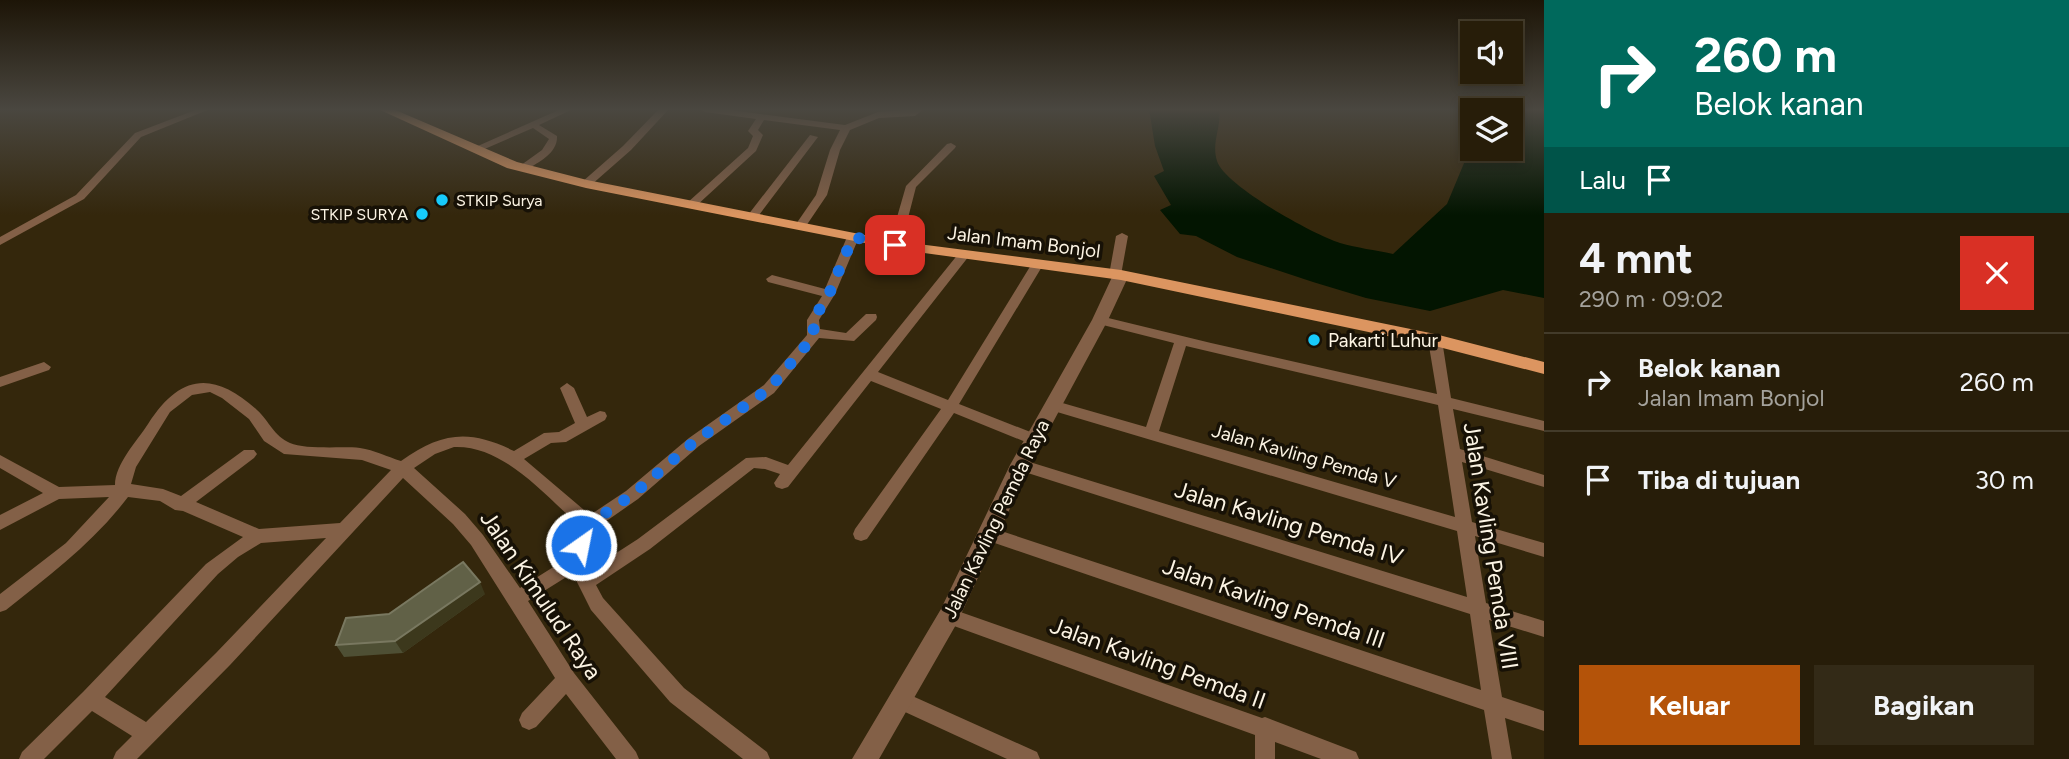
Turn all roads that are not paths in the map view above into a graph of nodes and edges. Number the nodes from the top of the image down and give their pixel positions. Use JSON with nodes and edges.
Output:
{"nodes":[{"id":1,"x":129,"y":144,"type":"edge"},
{"id":2,"x":466,"y":144,"type":"edge"},
{"id":3,"x":486,"y":144,"type":"edge"},
{"id":4,"x":553,"y":144,"type":"edge"},
{"id":5,"x":630,"y":144,"type":"edge"},
{"id":6,"x":754,"y":144,"type":"edge"},
{"id":7,"x":807,"y":144,"type":"edge"},
{"id":8,"x":838,"y":144,"type":"edge"},
{"id":9,"x":951,"y":146,"type":"dead end"},
{"id":10,"x":476,"y":149,"type":"junction"},
{"id":11,"x":522,"y":168,"type":"junction"},
{"id":12,"x":586,"y":184,"type":"junction"},
{"id":13,"x":691,"y":205,"type":"junction"},
{"id":14,"x":752,"y":217,"type":"junction"},
{"id":15,"x":0,"y":228,"type":"edge"},
{"id":16,"x":800,"y":228,"type":"junction"},
{"id":17,"x":15,"y":232,"type":"junction"},
{"id":18,"x":1122,"y":236,"type":"dead end"},
{"id":19,"x":853,"y":237,"type":"junction"},
{"id":20,"x":0,"y":242,"type":"edge"},
{"id":21,"x":895,"y":245,"type":"junction"},
{"id":22,"x":963,"y":256,"type":"junction"},
{"id":23,"x":1037,"y":265,"type":"junction"},
{"id":24,"x":1118,"y":275,"type":"junction"},
{"id":25,"x":772,"y":279,"type":"dead end"},
{"id":26,"x":829,"y":294,"type":"junction"},
{"id":27,"x":871,"y":317,"type":"dead end"},
{"id":28,"x":1100,"y":320,"type":"junction"},
{"id":29,"x":815,"y":332,"type":"junction"},
{"id":30,"x":1435,"y":340,"type":"junction"},
{"id":31,"x":1181,"y":341,"type":"junction"},
{"id":32,"x":44,"y":367,"type":"dead end"},
{"id":33,"x":1544,"y":368,"type":"edge"},
{"id":34,"x":871,"y":375,"type":"junction"},
{"id":35,"x":0,"y":382,"type":"edge"},
{"id":36,"x":567,"y":388,"type":"dead end"},
{"id":37,"x":1445,"y":400,"type":"junction"},
{"id":38,"x":1052,"y":405,"type":"junction"},
{"id":39,"x":951,"y":406,"type":"junction"},
{"id":40,"x":600,"y":416,"type":"dead end"},
{"id":41,"x":583,"y":425,"type":"junction"},
{"id":42,"x":1544,"y":426,"type":"edge"},
{"id":43,"x":1151,"y":433,"type":"junction"},
{"id":44,"x":1032,"y":439,"type":"junction"},
{"id":45,"x":1453,"y":453,"type":"junction"},
{"id":46,"x":249,"y":454,"type":"dead end"},
{"id":47,"x":513,"y":459,"type":"junction"},
{"id":48,"x":0,"y":461,"type":"edge"},
{"id":49,"x":1020,"y":465,"type":"junction"},
{"id":50,"x":403,"y":468,"type":"junction"},
{"id":51,"x":1544,"y":481,"type":"edge"},
{"id":52,"x":123,"y":491,"type":"junction"},
{"id":53,"x":57,"y":493,"type":"junction"},
{"id":54,"x":181,"y":505,"type":"junction"},
{"id":55,"x":0,"y":523,"type":"edge"},
{"id":56,"x":589,"y":524,"type":"junction"},
{"id":57,"x":1465,"y":525,"type":"junction"},
{"id":58,"x":342,"y":530,"type":"junction"},
{"id":59,"x":861,"y":534,"type":"dead end"},
{"id":60,"x":989,"y":534,"type":"junction"},
{"id":61,"x":258,"y":536,"type":"junction"},
{"id":62,"x":1544,"y":550,"type":"edge"},
{"id":63,"x":582,"y":558,"type":"junction"},
{"id":64,"x":586,"y":582,"type":"junction"},
{"id":65,"x":517,"y":598,"type":"junction"},
{"id":66,"x":0,"y":604,"type":"edge"},
{"id":67,"x":1478,"y":607,"type":"junction"},
{"id":68,"x":949,"y":616,"type":"junction"},
{"id":69,"x":1544,"y":629,"type":"edge"},
{"id":70,"x":567,"y":679,"type":"junction"},
{"id":71,"x":90,"y":699,"type":"junction"},
{"id":72,"x":899,"y":699,"type":"junction"},
{"id":73,"x":1493,"y":702,"type":"junction"},
{"id":74,"x":529,"y":720,"type":"dead end"},
{"id":75,"x":1544,"y":721,"type":"edge"},
{"id":76,"x":1265,"y":727,"type":"junction"},
{"id":77,"x":147,"y":734,"type":"junction"},
{"id":78,"x":29,"y":759,"type":"edge"},
{"id":79,"x":123,"y":759,"type":"edge"},
{"id":80,"x":629,"y":759,"type":"edge"},
{"id":81,"x":760,"y":759,"type":"edge"},
{"id":82,"x":865,"y":759,"type":"edge"},
{"id":83,"x":1030,"y":759,"type":"edge"},
{"id":84,"x":1265,"y":759,"type":"edge"},
{"id":85,"x":1349,"y":759,"type":"edge"},
{"id":86,"x":1502,"y":759,"type":"edge"}],
"edges":[{"from":1,"to":17,"type":"street"},
{"from":2,"to":10,"type":"main road","name":"Jalan Imam Bonjol"},
{"from":3,"to":10,"type":"street"},
{"from":4,"to":11,"type":"street"},
{"from":5,"to":12,"type":"street"},
{"from":6,"to":13,"type":"street"},
{"from":7,"to":14,"type":"street"},
{"from":8,"to":16,"type":"street"},
{"from":9,"to":21,"type":"street"},
{"from":10,"to":11,"type":"main road","name":"Jalan Imam Bonjol"},
{"from":11,"to":12,"type":"main road","name":"Jalan Imam Bonjol"},
{"from":12,"to":13,"type":"main road","name":"Jalan Imam Bonjol"},
{"from":13,"to":14,"type":"main road","name":"Jalan Imam Bonjol"},
{"from":14,"to":16,"type":"main road","name":"Jalan Imam Bonjol"},
{"from":15,"to":17,"type":"street"},
{"from":16,"to":19,"type":"main road","name":"Jalan Imam Bonjol"},
{"from":17,"to":20,"type":"street"},
{"from":18,"to":24,"type":"street"},
{"from":19,"to":21,"type":"main road","name":"Jalan Imam Bonjol"},
{"from":19,"to":26,"type":"street"},
{"from":21,"to":22,"type":"main road","name":"Jalan Imam Bonjol"},
{"from":22,"to":23,"type":"main road","name":"Jalan Imam Bonjol"},
{"from":22,"to":34,"type":"street"},
{"from":23,"to":24,"type":"main road","name":"Jalan Imam Bonjol"},
{"from":23,"to":39,"type":"street"},
{"from":24,"to":28,"type":"street","name":"Jalan Kavling Pemda Raya"},
{"from":24,"to":30,"type":"main road","name":"Jalan Imam Bonjol"},
{"from":25,"to":26,"type":"street"},
{"from":26,"to":29,"type":"street"},
{"from":27,"to":29,"type":"street"},
{"from":28,"to":31,"type":"street"},
{"from":28,"to":38,"type":"street","name":"Jalan Kavling Pemda Raya"},
{"from":29,"to":56,"type":"street"},
{"from":30,"to":33,"type":"main road","name":"Jalan Imam Bonjol"},
{"from":30,"to":37,"type":"street","name":"Jalan Kavling Pemda VIII"},
{"from":31,"to":37,"type":"street"},
{"from":31,"to":43,"type":"street"},
{"from":32,"to":35,"type":"street"},
{"from":34,"to":39,"type":"street"},
{"from":34,"to":64,"type":"street"},
{"from":36,"to":41,"type":"street"},
{"from":37,"to":42,"type":"street"},
{"from":37,"to":45,"type":"street","name":"Jalan Kavling Pemda VIII"},
{"from":38,"to":43,"type":"street","name":"Jalan Kavling Pemda V"},
{"from":38,"to":44,"type":"street","name":"Jalan Kavling Pemda Raya"},
{"from":39,"to":44,"type":"street"},
{"from":39,"to":59,"type":"street"},
{"from":40,"to":41,"type":"street"},
{"from":41,"to":47,"type":"street"},
{"from":43,"to":57,"type":"street","name":"Jalan Kavling Pemda V"},
{"from":44,"to":49,"type":"street","name":"Jalan Kavling Pemda Raya"},
{"from":45,"to":51,"type":"street"},
{"from":45,"to":57,"type":"street","name":"Jalan Kavling Pemda VIII"},
{"from":46,"to":54,"type":"street"},
{"from":47,"to":50,"type":"street"},
{"from":47,"to":56,"type":"street"},
{"from":48,"to":53,"type":"street"},
{"from":49,"to":60,"type":"street","name":"Jalan Kavling Pemda Raya"},
{"from":49,"to":67,"type":"street","name":"Jalan Kavling Pemda IV"},
{"from":50,"to":52,"type":"street"},
{"from":50,"to":58,"type":"street"},
{"from":50,"to":65,"type":"street","name":"Jalan Kimulud Raya"},
{"from":52,"to":53,"type":"street"},
{"from":52,"to":54,"type":"street"},
{"from":52,"to":66,"type":"street"},
{"from":53,"to":55,"type":"street"},
{"from":54,"to":61,"type":"street"},
{"from":56,"to":63,"type":"street"},
{"from":57,"to":62,"type":"street","name":"Jalan Kavling Pemda V"},
{"from":57,"to":67,"type":"street","name":"Jalan Kavling Pemda VIII"},
{"from":58,"to":61,"type":"street"},
{"from":58,"to":77,"type":"street"},
{"from":60,"to":68,"type":"street","name":"Jalan Kavling Pemda Raya"},
{"from":60,"to":73,"type":"street","name":"Jalan Kavling Pemda III"},
{"from":61,"to":71,"type":"street"},
{"from":63,"to":64,"type":"street"},
{"from":63,"to":65,"type":"street"},
{"from":64,"to":81,"type":"street"},
{"from":65,"to":70,"type":"street","name":"Jalan Kimulud Raya"},
{"from":67,"to":69,"type":"street","name":"Jalan Kavling Pemda IV"},
{"from":67,"to":73,"type":"street","name":"Jalan Kavling Pemda VIII"},
{"from":68,"to":72,"type":"street","name":"Jalan Kavling Pemda Raya"},
{"from":68,"to":76,"type":"street","name":"Jalan Kavling Pemda II"},
{"from":70,"to":74,"type":"street"},
{"from":70,"to":80,"type":"street","name":"Jalan Kimulud Raya"},
{"from":71,"to":77,"type":"street"},
{"from":71,"to":78,"type":"street"},
{"from":72,"to":82,"type":"street","name":"Jalan Kavling Pemda Raya"},
{"from":72,"to":83,"type":"street"},
{"from":73,"to":75,"type":"street","name":"Jalan Kavling Pemda III"},
{"from":73,"to":86,"type":"street","name":"Jalan Kavling Pemda VIII"},
{"from":76,"to":84,"type":"street"},
{"from":76,"to":85,"type":"street","name":"Jalan Kavling Pemda II"},
{"from":77,"to":79,"type":"street"}]}
